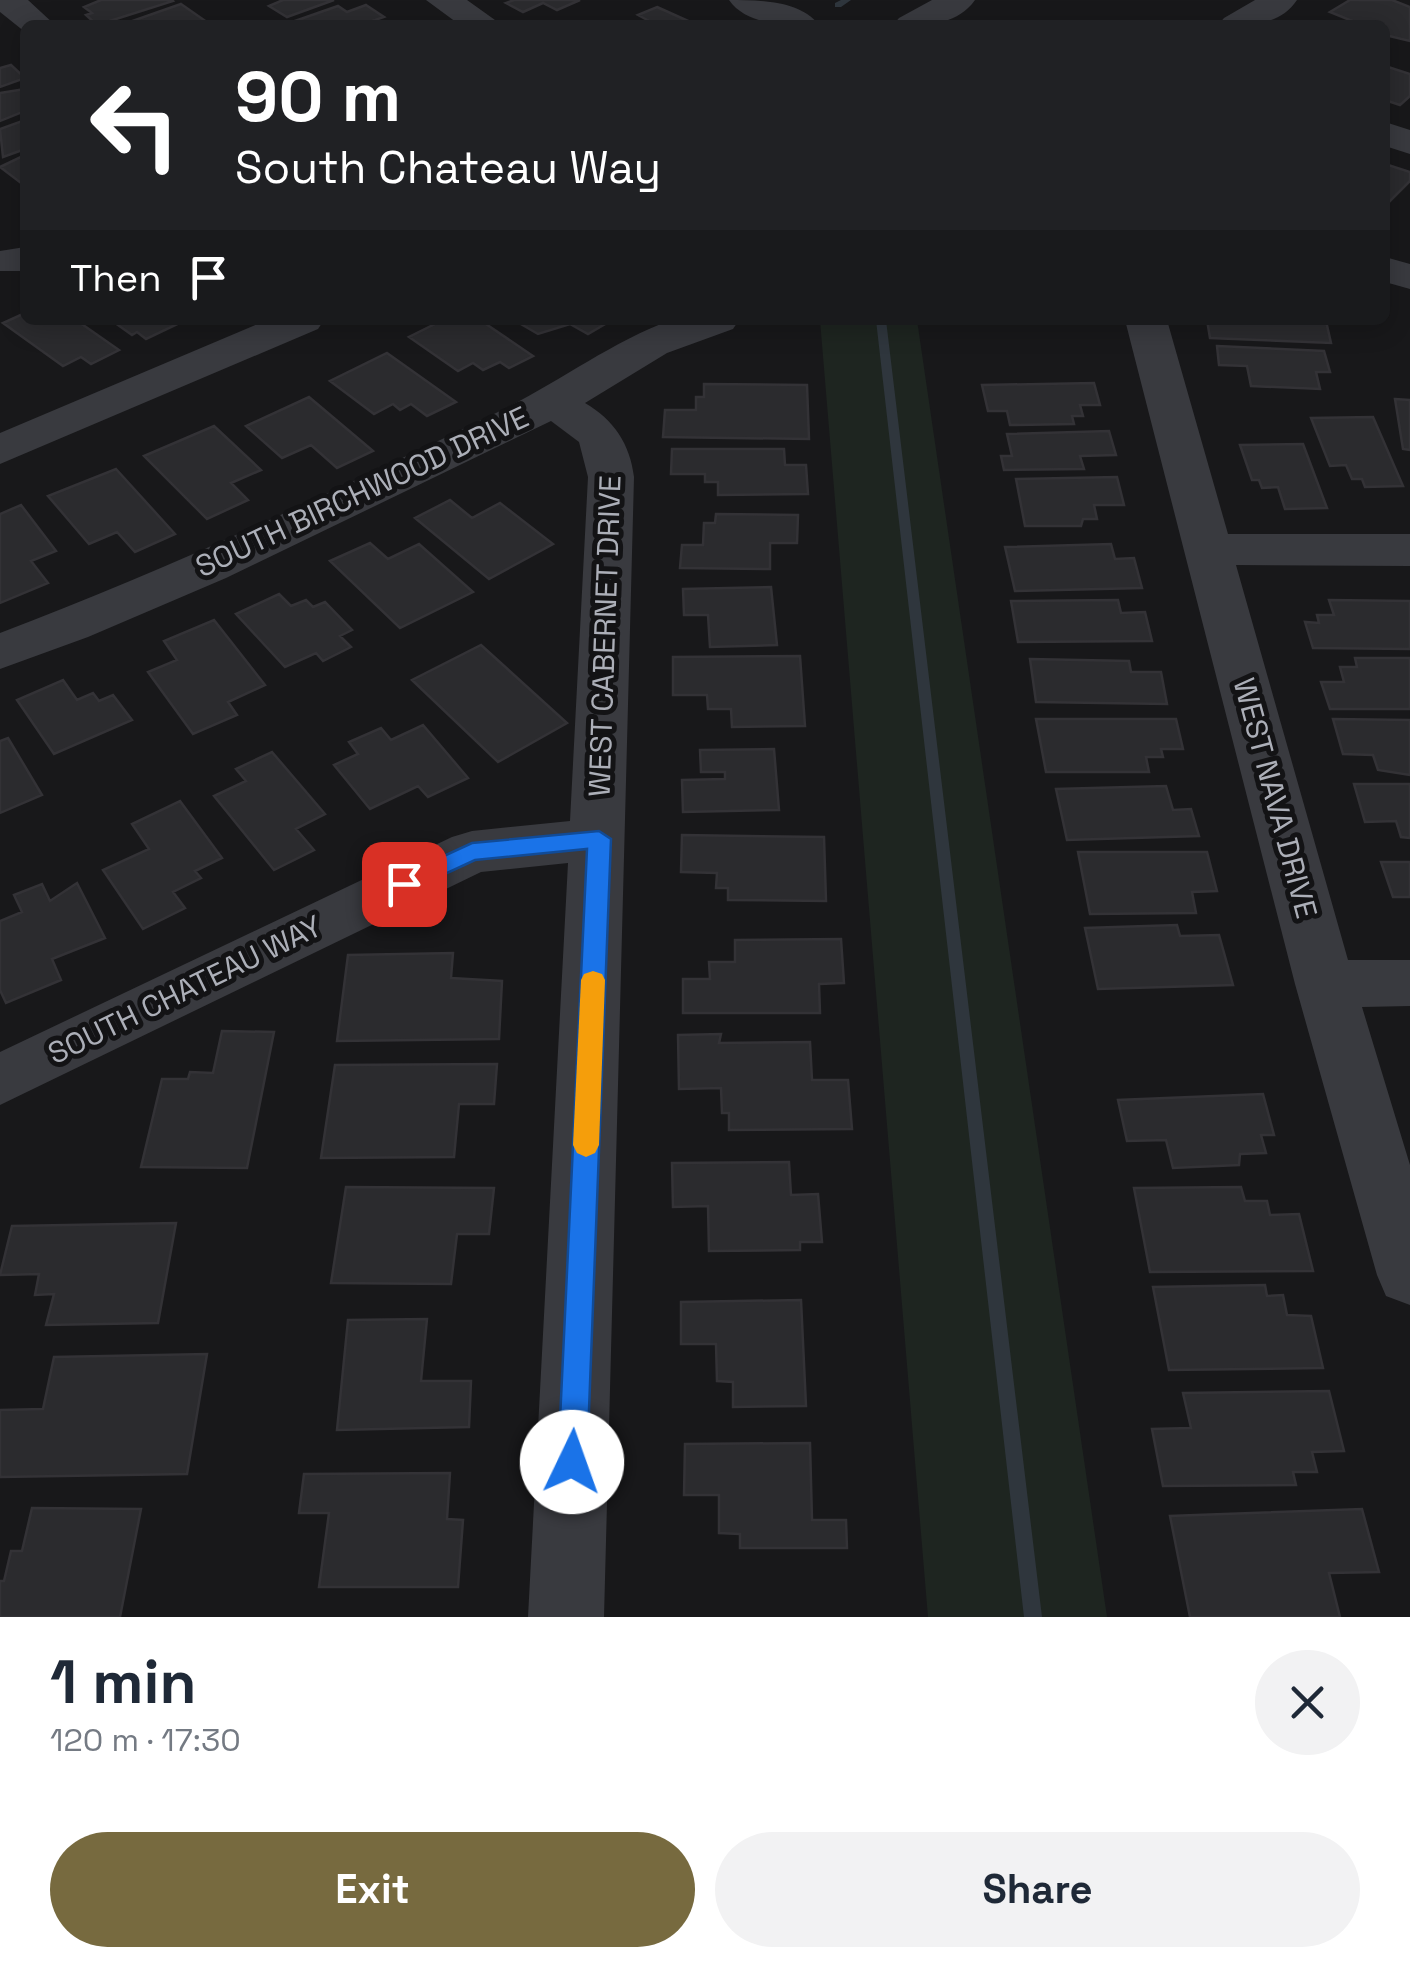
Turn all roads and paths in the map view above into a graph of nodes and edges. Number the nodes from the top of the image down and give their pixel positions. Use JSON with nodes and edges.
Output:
{"nodes":[{"id":1,"x":444,"y":0,"type":"edge"},
{"id":2,"x":746,"y":0,"type":"edge"},
{"id":3,"x":958,"y":0,"type":"edge"},
{"id":4,"x":1280,"y":0,"type":"edge"},
{"id":5,"x":476,"y":20,"type":"edge"},
{"id":6,"x":791,"y":20,"type":"edge"},
{"id":7,"x":920,"y":20,"type":"edge"},
{"id":8,"x":1245,"y":20,"type":"edge"},
{"id":9,"x":291,"y":325,"type":"edge"},
{"id":10,"x":701,"y":325,"type":"edge"},
{"id":11,"x":1147,"y":325,"type":"edge"},
{"id":12,"x":552,"y":403,"type":"junction"},
{"id":13,"x":0,"y":450,"type":"edge"},
{"id":14,"x":1206,"y":549,"type":"junction"},
{"id":15,"x":1410,"y":550,"type":"edge"},
{"id":16,"x":0,"y":652,"type":"edge"},
{"id":17,"x":599,"y":839,"type":"junction"},
{"id":18,"x":1410,"y":982,"type":"edge"},
{"id":19,"x":1326,"y":984,"type":"junction"},
{"id":20,"x":0,"y":1080,"type":"edge"},
{"id":21,"x":1410,"y":1275,"type":"edge"},
{"id":22,"x":566,"y":1617,"type":"edge"}],
"edges":[{"from":1,"to":5,"type":"street"},
{"from":2,"to":6,"type":"street"},
{"from":3,"to":7,"type":"street"},
{"from":4,"to":8,"type":"street"},
{"from":9,"to":13,"type":"street"},
{"from":10,"to":12,"type":"street","name":"SOUTH BIRCHWOOD DRIVE"},
{"from":11,"to":14,"type":"street","name":"WEST NAVA DRIVE"},
{"from":12,"to":16,"type":"street","name":"SOUTH BIRCHWOOD DRIVE"},
{"from":12,"to":17,"type":"street","name":"WEST CABERNET DRIVE"},
{"from":14,"to":15,"type":"street"},
{"from":14,"to":19,"type":"street","name":"WEST NAVA DRIVE"},
{"from":17,"to":20,"type":"street","name":"SOUTH CHATEAU WAY"},
{"from":17,"to":22,"type":"street","name":"WEST CABERNET DRIVE"},
{"from":18,"to":19,"type":"street"},
{"from":19,"to":21,"type":"street","name":"WEST NAVA DRIVE"}]}
